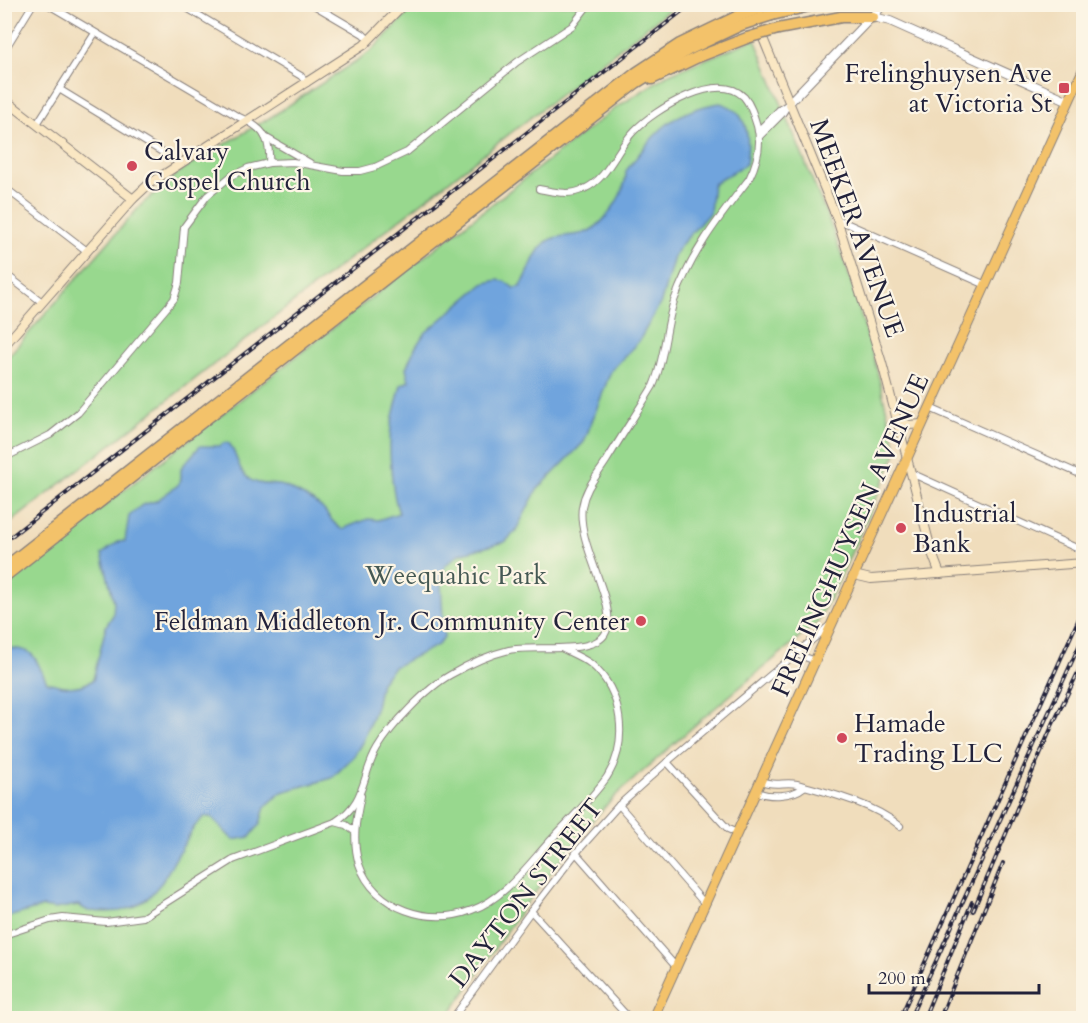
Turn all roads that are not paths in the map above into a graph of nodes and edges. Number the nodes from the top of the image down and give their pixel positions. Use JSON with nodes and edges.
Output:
{"nodes":[{"id":1,"x":33,"y":4,"type":"edge"},
{"id":2,"x":47,"y":4,"type":"edge"},
{"id":3,"x":180,"y":4,"type":"edge"},
{"id":4,"x":312,"y":4,"type":"edge"},
{"id":5,"x":404,"y":4,"type":"edge"},
{"id":6,"x":589,"y":4,"type":"edge"},
{"id":7,"x":750,"y":4,"type":"edge"},
{"id":8,"x":818,"y":4,"type":"edge"},
{"id":9,"x":884,"y":4,"type":"edge"},
{"id":10,"x":771,"y":9,"type":"edge"},
{"id":11,"x":738,"y":17,"type":"junction"},
{"id":12,"x":873,"y":17,"type":"junction"},
{"id":13,"x":94,"y":33,"type":"junction"},
{"id":14,"x":369,"y":40,"type":"junction"},
{"id":15,"x":4,"y":51,"type":"edge"},
{"id":16,"x":1083,"y":68,"type":"edge"},
{"id":17,"x":307,"y":83,"type":"junction"},
{"id":18,"x":59,"y":89,"type":"junction"},
{"id":19,"x":4,"y":99,"type":"edge"},
{"id":20,"x":1069,"y":101,"type":"junction"},
{"id":21,"x":789,"y":104,"type":"junction"},
{"id":22,"x":598,"y":113,"type":"junction"},
{"id":23,"x":248,"y":121,"type":"junction"},
{"id":24,"x":37,"y":124,"type":"junction"},
{"id":25,"x":759,"y":134,"type":"junction"},
{"id":26,"x":266,"y":137,"type":"junction"},
{"id":27,"x":268,"y":162,"type":"junction"},
{"id":28,"x":180,"y":163,"type":"junction"},
{"id":29,"x":313,"y":165,"type":"junction"},
{"id":30,"x":4,"y":187,"type":"edge"},
{"id":31,"x":539,"y":189,"type":"dead end"},
{"id":32,"x":133,"y":199,"type":"junction"},
{"id":33,"x":837,"y":219,"type":"junction"},
{"id":34,"x":87,"y":251,"type":"junction"},
{"id":35,"x":4,"y":273,"type":"edge"},
{"id":36,"x":986,"y":285,"type":"junction"},
{"id":37,"x":42,"y":302,"type":"junction"},
{"id":38,"x":4,"y":346,"type":"edge"},
{"id":39,"x":930,"y":408,"type":"junction"},
{"id":40,"x":898,"y":420,"type":"junction"},
{"id":41,"x":922,"y":424,"type":"junction"},
{"id":42,"x":908,"y":457,"type":"junction"},
{"id":43,"x":4,"y":458,"type":"edge"},
{"id":44,"x":902,"y":470,"type":"junction"},
{"id":45,"x":912,"y":474,"type":"junction"},
{"id":46,"x":1082,"y":475,"type":"edge"},
{"id":47,"x":1083,"y":551,"type":"edge"},
{"id":48,"x":1083,"y":563,"type":"edge"},
{"id":49,"x":4,"y":568,"type":"edge"},
{"id":50,"x":940,"y":574,"type":"junction"},
{"id":51,"x":854,"y":575,"type":"junction"},
{"id":52,"x":4,"y":578,"type":"edge"},
{"id":53,"x":832,"y":623,"type":"junction"},
{"id":54,"x":561,"y":648,"type":"junction"},
{"id":55,"x":796,"y":654,"type":"junction"},
{"id":56,"x":816,"y":661,"type":"junction"},
{"id":57,"x":667,"y":762,"type":"junction"},
{"id":58,"x":761,"y":781,"type":"junction"},
{"id":59,"x":804,"y":788,"type":"junction"},
{"id":60,"x":363,"y":790,"type":"junction"},
{"id":61,"x":756,"y":792,"type":"junction"},
{"id":62,"x":619,"y":805,"type":"junction"},
{"id":63,"x":335,"y":822,"type":"junction"},
{"id":64,"x":900,"y":826,"type":"dead end"},
{"id":65,"x":354,"y":831,"type":"junction"},
{"id":66,"x":737,"y":833,"type":"junction"},
{"id":67,"x":576,"y":854,"type":"junction"},
{"id":68,"x":705,"y":905,"type":"junction"},
{"id":69,"x":531,"y":911,"type":"junction"},
{"id":70,"x":4,"y":935,"type":"edge"},
{"id":71,"x":677,"y":968,"type":"junction"},
{"id":72,"x":453,"y":1018,"type":"edge"},
{"id":73,"x":629,"y":1018,"type":"edge"},
{"id":74,"x":653,"y":1018,"type":"edge"}],
"edges":[{"from":1,"to":15,"type":"street"},
{"from":2,"to":13,"type":"street"},
{"from":3,"to":17,"type":"street"},
{"from":4,"to":14,"type":"street"},
{"from":5,"to":14,"type":"main road"},
{"from":6,"to":29,"type":"street"},
{"from":7,"to":11,"type":"highway"},
{"from":7,"to":21,"type":"main road","name":"MEEKER AVENUE"},
{"from":8,"to":10,"type":"highway"},
{"from":9,"to":12,"type":"street"},
{"from":10,"to":11,"type":"highway","bridge":true},
{"from":11,"to":22,"type":"highway"},
{"from":11,"to":49,"type":"highway"},
{"from":12,"to":20,"type":"street"},
{"from":12,"to":21,"type":"street"},
{"from":12,"to":22,"type":"highway","bridge":true},
{"from":13,"to":18,"type":"street"},
{"from":13,"to":23,"type":"street"},
{"from":14,"to":17,"type":"main road"},
{"from":16,"to":20,"type":"main road","name":"FRELINGHUYSEN AVENUE"},
{"from":17,"to":23,"type":"main road"},
{"from":18,"to":24,"type":"street"},
{"from":18,"to":28,"type":"street"},
{"from":19,"to":24,"type":"main road"},
{"from":20,"to":36,"type":"main road","name":"FRELINGHUYSEN AVENUE"},
{"from":21,"to":25,"type":"street"},
{"from":21,"to":33,"type":"main road","name":"MEEKER AVENUE"},
{"from":22,"to":52,"type":"highway"},
{"from":23,"to":26,"type":"street"},
{"from":23,"to":28,"type":"main road"},
{"from":24,"to":32,"type":"main road"},
{"from":25,"to":31,"type":"street"},
{"from":25,"to":54,"type":"street"},
{"from":26,"to":27,"type":"street"},
{"from":26,"to":29,"type":"street"},
{"from":27,"to":29,"type":"street"},
{"from":27,"to":43,"type":"street"},
{"from":28,"to":32,"type":"main road"},
{"from":30,"to":34,"type":"street"},
{"from":32,"to":34,"type":"main road"},
{"from":33,"to":36,"type":"street"},
{"from":33,"to":40,"type":"main road","name":"MEEKER AVENUE"},
{"from":34,"to":37,"type":"main road"},
{"from":35,"to":37,"type":"street"},
{"from":36,"to":39,"type":"main road","name":"FRELINGHUYSEN AVENUE"},
{"from":37,"to":38,"type":"main road"},
{"from":39,"to":41,"type":"main road","name":"FRELINGHUYSEN AVENUE"},
{"from":39,"to":46,"type":"street"},
{"from":40,"to":41,"type":"main road"},
{"from":40,"to":42,"type":"main road","name":"MEEKER AVENUE"},
{"from":41,"to":42,"type":"main road","name":"FRELINGHUYSEN AVENUE"},
{"from":42,"to":44,"type":"main road","name":"FRELINGHUYSEN AVENUE"},
{"from":42,"to":45,"type":"main road","name":"MEEKER AVENUE"},
{"from":44,"to":45,"type":"street"},
{"from":44,"to":51,"type":"main road","name":"FRELINGHUYSEN AVENUE"},
{"from":45,"to":47,"type":"street"},
{"from":45,"to":50,"type":"main road","name":"MEEKER AVENUE"},
{"from":48,"to":50,"type":"main road"},
{"from":50,"to":51,"type":"main road"},
{"from":51,"to":53,"type":"main road","name":"FRELINGHUYSEN AVENUE"},
{"from":53,"to":55,"type":"street","name":"DAYTON STREET"},
{"from":53,"to":56,"type":"main road","name":"FRELINGHUYSEN AVENUE"},
{"from":54,"to":60,"type":"street"},
{"from":54,"to":65,"type":"street"},
{"from":55,"to":56,"type":"street"},
{"from":55,"to":57,"type":"street","name":"DAYTON STREET"},
{"from":56,"to":58,"type":"main road","name":"FRELINGHUYSEN AVENUE"},
{"from":57,"to":62,"type":"street","name":"DAYTON STREET"},
{"from":57,"to":66,"type":"street"},
{"from":58,"to":59,"type":"street"},
{"from":58,"to":61,"type":"main road","name":"FRELINGHUYSEN AVENUE"},
{"from":59,"to":61,"type":"street"},
{"from":59,"to":64,"type":"street"},
{"from":60,"to":63,"type":"street"},
{"from":60,"to":65,"type":"street"},
{"from":61,"to":66,"type":"main road","name":"FRELINGHUYSEN AVENUE"},
{"from":62,"to":67,"type":"street","name":"DAYTON STREET"},
{"from":62,"to":68,"type":"street"},
{"from":63,"to":65,"type":"street"},
{"from":63,"to":70,"type":"street"},
{"from":66,"to":68,"type":"main road","name":"FRELINGHUYSEN AVENUE"},
{"from":67,"to":69,"type":"street","name":"DAYTON STREET"},
{"from":67,"to":71,"type":"street"},
{"from":68,"to":71,"type":"main road","name":"FRELINGHUYSEN AVENUE"},
{"from":69,"to":72,"type":"street","name":"DAYTON STREET"},
{"from":69,"to":73,"type":"street"},
{"from":71,"to":74,"type":"main road","name":"FRELINGHUYSEN AVENUE"}]}
